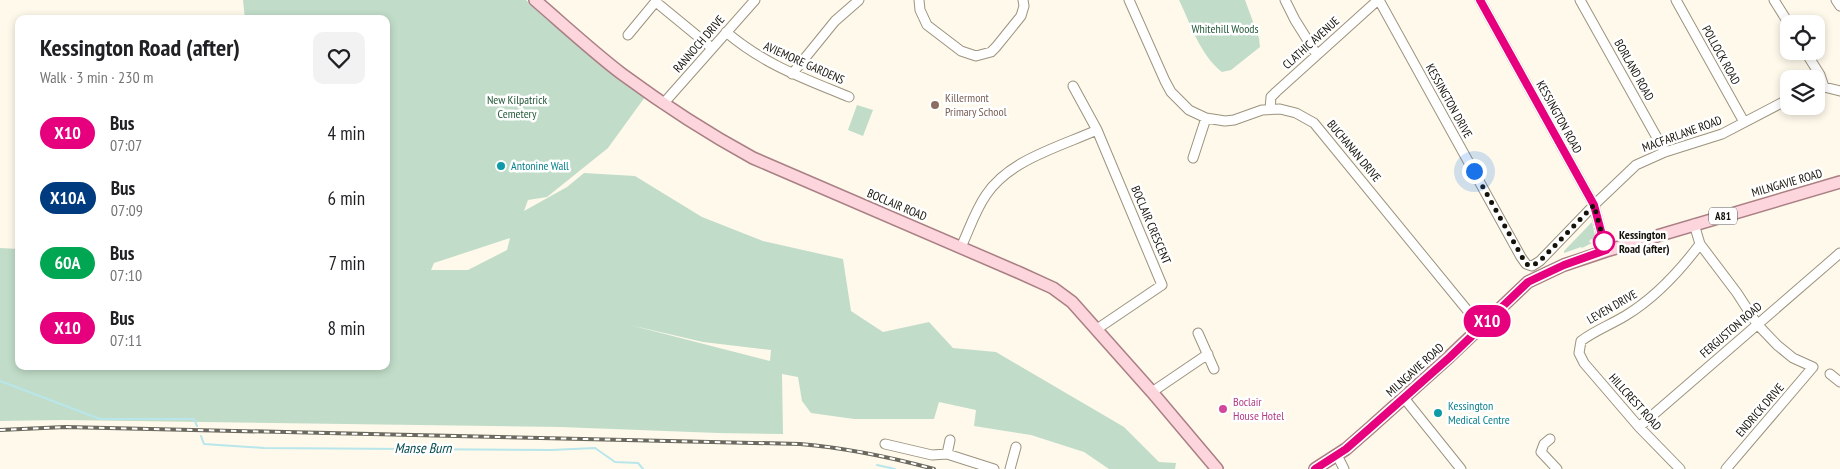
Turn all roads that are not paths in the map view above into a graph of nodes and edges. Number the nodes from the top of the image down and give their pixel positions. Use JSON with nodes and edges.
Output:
{"nodes":[{"id":1,"x":535,"y":0,"type":"edge"},
{"id":2,"x":755,"y":0,"type":"edge"},
{"id":3,"x":859,"y":0,"type":"edge"},
{"id":4,"x":919,"y":0,"type":"edge"},
{"id":5,"x":1023,"y":0,"type":"edge"},
{"id":6,"x":1129,"y":0,"type":"edge"},
{"id":7,"x":1285,"y":0,"type":"edge"},
{"id":8,"x":1378,"y":0,"type":"edge"},
{"id":9,"x":1480,"y":0,"type":"edge"},
{"id":10,"x":1580,"y":0,"type":"edge"},
{"id":11,"x":1676,"y":0,"type":"edge"},
{"id":12,"x":1774,"y":0,"type":"edge"},
{"id":13,"x":1836,"y":0,"type":"edge"},
{"id":14,"x":656,"y":1,"type":"edge"},
{"id":15,"x":1840,"y":6,"type":"edge"},
{"id":16,"x":1783,"y":15,"type":"edge"},
{"id":17,"x":726,"y":32,"type":"junction"},
{"id":18,"x":628,"y":34,"type":"dead end"},
{"id":19,"x":712,"y":48,"type":"junction"},
{"id":20,"x":1317,"y":55,"type":"junction"},
{"id":21,"x":792,"y":74,"type":"junction"},
{"id":22,"x":1073,"y":86,"type":"dead end"},
{"id":23,"x":1825,"y":89,"type":"edge"},
{"id":24,"x":1840,"y":91,"type":"edge"},
{"id":25,"x":849,"y":97,"type":"dead end"},
{"id":26,"x":663,"y":104,"type":"junction"},
{"id":27,"x":1780,"y":104,"type":"edge"},
{"id":28,"x":1270,"y":109,"type":"junction"},
{"id":29,"x":1206,"y":118,"type":"junction"},
{"id":30,"x":1744,"y":122,"type":"junction"},
{"id":31,"x":1096,"y":130,"type":"junction"},
{"id":32,"x":1665,"y":152,"type":"junction"},
{"id":33,"x":1193,"y":158,"type":"dead end"},
{"id":34,"x":1840,"y":182,"type":"edge"},
{"id":35,"x":1594,"y":205,"type":"junction"},
{"id":36,"x":1694,"y":224,"type":"junction"},
{"id":37,"x":1700,"y":244,"type":"junction"},
{"id":38,"x":961,"y":247,"type":"junction"},
{"id":39,"x":1606,"y":250,"type":"junction"},
{"id":40,"x":1840,"y":253,"type":"edge"},
{"id":41,"x":1757,"y":324,"type":"junction"},
{"id":42,"x":1481,"y":327,"type":"junction"},
{"id":43,"x":1097,"y":329,"type":"junction"},
{"id":44,"x":1198,"y":333,"type":"dead end"},
{"id":45,"x":1579,"y":348,"type":"joint"},
{"id":46,"x":1208,"y":354,"type":"junction"},
{"id":47,"x":1214,"y":369,"type":"dead end"},
{"id":48,"x":1830,"y":374,"type":"dead end"},
{"id":49,"x":1840,"y":382,"type":"edge"},
{"id":50,"x":1152,"y":392,"type":"junction"},
{"id":51,"x":1404,"y":398,"type":"junction"},
{"id":52,"x":1639,"y":427,"type":"junction"},
{"id":53,"x":1550,"y":439,"type":"dead end"},
{"id":54,"x":950,"y":440,"type":"dead end"},
{"id":55,"x":886,"y":444,"type":"dead end"},
{"id":56,"x":1016,"y":447,"type":"dead end"},
{"id":57,"x":948,"y":454,"type":"junction"},
{"id":58,"x":1337,"y":455,"type":"junction"},
{"id":59,"x":994,"y":469,"type":"edge"},
{"id":60,"x":1010,"y":469,"type":"edge"},
{"id":61,"x":1218,"y":469,"type":"edge"},
{"id":62,"x":1315,"y":469,"type":"edge"},
{"id":63,"x":1344,"y":469,"type":"edge"},
{"id":64,"x":1461,"y":469,"type":"edge"},
{"id":65,"x":1557,"y":469,"type":"edge"},
{"id":66,"x":1680,"y":469,"type":"edge"},
{"id":67,"x":1726,"y":469,"type":"edge"}],
"edges":[{"from":1,"to":26,"type":"main road","name":"BOCLAIR ROAD"},
{"from":2,"to":17,"type":"street","name":"RANNOCH DRIVE"},
{"from":3,"to":21,"type":"street"},
{"from":4,"to":5,"type":"street"},
{"from":6,"to":29,"type":"street","name":"BUCHANAN DRIVE"},
{"from":7,"to":20,"type":"street"},
{"from":8,"to":20,"type":"street","name":"CLATHIC AVENUE"},
{"from":8,"to":35,"type":"street","name":"KESSINGTON DRIVE"},
{"from":9,"to":35,"type":"street","name":"KESSINGTON ROAD"},
{"from":10,"to":32,"type":"street","name":"BORLAND ROAD"},
{"from":11,"to":30,"type":"street","name":"POLLOCK ROAD"},
{"from":12,"to":16,"type":"street"},
{"from":13,"to":15,"type":"street"},
{"from":14,"to":18,"type":"street"},
{"from":14,"to":19,"type":"street"},
{"from":17,"to":19,"type":"street","name":"RANNOCH DRIVE"},
{"from":17,"to":21,"type":"street","name":"AVIEMORE GARDENS"},
{"from":19,"to":26,"type":"street","name":"RANNOCH DRIVE"},
{"from":20,"to":28,"type":"street","name":"CLATHIC AVENUE"},
{"from":21,"to":25,"type":"street","name":"AVIEMORE GARDENS"},
{"from":22,"to":31,"type":"street","name":"BOCLAIR CRESCENT"},
{"from":23,"to":24,"type":"street"},
{"from":26,"to":38,"type":"main road","name":"BOCLAIR ROAD"},
{"from":27,"to":30,"type":"street","name":"MACFARLANE ROAD"},
{"from":28,"to":29,"type":"street","name":"BUCHANAN DRIVE"},
{"from":28,"to":42,"type":"street","name":"BUCHANAN DRIVE"},
{"from":29,"to":33,"type":"street"},
{"from":30,"to":32,"type":"street","name":"MACFARLANE ROAD"},
{"from":31,"to":38,"type":"street"},
{"from":31,"to":43,"type":"street","name":"BOCLAIR CRESCENT"},
{"from":32,"to":35,"type":"street","name":"MACFARLANE ROAD"},
{"from":34,"to":36,"type":"main road","name":"MILNGAVIE ROAD","number":"A81"},
{"from":35,"to":39,"type":"street","name":"KESSINGTON ROAD"},
{"from":36,"to":37,"type":"street"},
{"from":36,"to":39,"type":"main road","name":"MILNGAVIE ROAD","number":"A81"},
{"from":37,"to":41,"type":"street"},
{"from":37,"to":45,"type":"street","name":"LEVEN DRIVE"},
{"from":38,"to":43,"type":"main road","name":"BOCLAIR ROAD"},
{"from":39,"to":42,"type":"main road","name":"MILNGAVIE ROAD","number":"A81"},
{"from":40,"to":41,"type":"street","name":"FERGUSTON ROAD"},
{"from":41,"to":52,"type":"street","name":"FERGUSTON ROAD"},
{"from":41,"to":67,"type":"street","name":"ENDRICK DRIVE"},
{"from":42,"to":51,"type":"main road","name":"MILNGAVIE ROAD","number":"A81"},
{"from":43,"to":50,"type":"main road","name":"BOCLAIR ROAD"},
{"from":44,"to":46,"type":"street"},
{"from":45,"to":52,"type":"street","name":"HILLCREST ROAD"},
{"from":46,"to":47,"type":"street"},
{"from":46,"to":50,"type":"street"},
{"from":48,"to":49,"type":"street"},
{"from":50,"to":61,"type":"main road","name":"BOCLAIR ROAD"},
{"from":51,"to":58,"type":"main road","name":"MILNGAVIE ROAD","number":"A81"},
{"from":51,"to":64,"type":"street"},
{"from":52,"to":66,"type":"street","name":"HILLCREST ROAD"},
{"from":53,"to":65,"type":"street"},
{"from":54,"to":57,"type":"street"},
{"from":55,"to":57,"type":"street"},
{"from":56,"to":60,"type":"street"},
{"from":57,"to":59,"type":"street"},
{"from":58,"to":62,"type":"main road","name":"MILNGAVIE ROAD","number":"A81"},
{"from":58,"to":63,"type":"street"}]}
